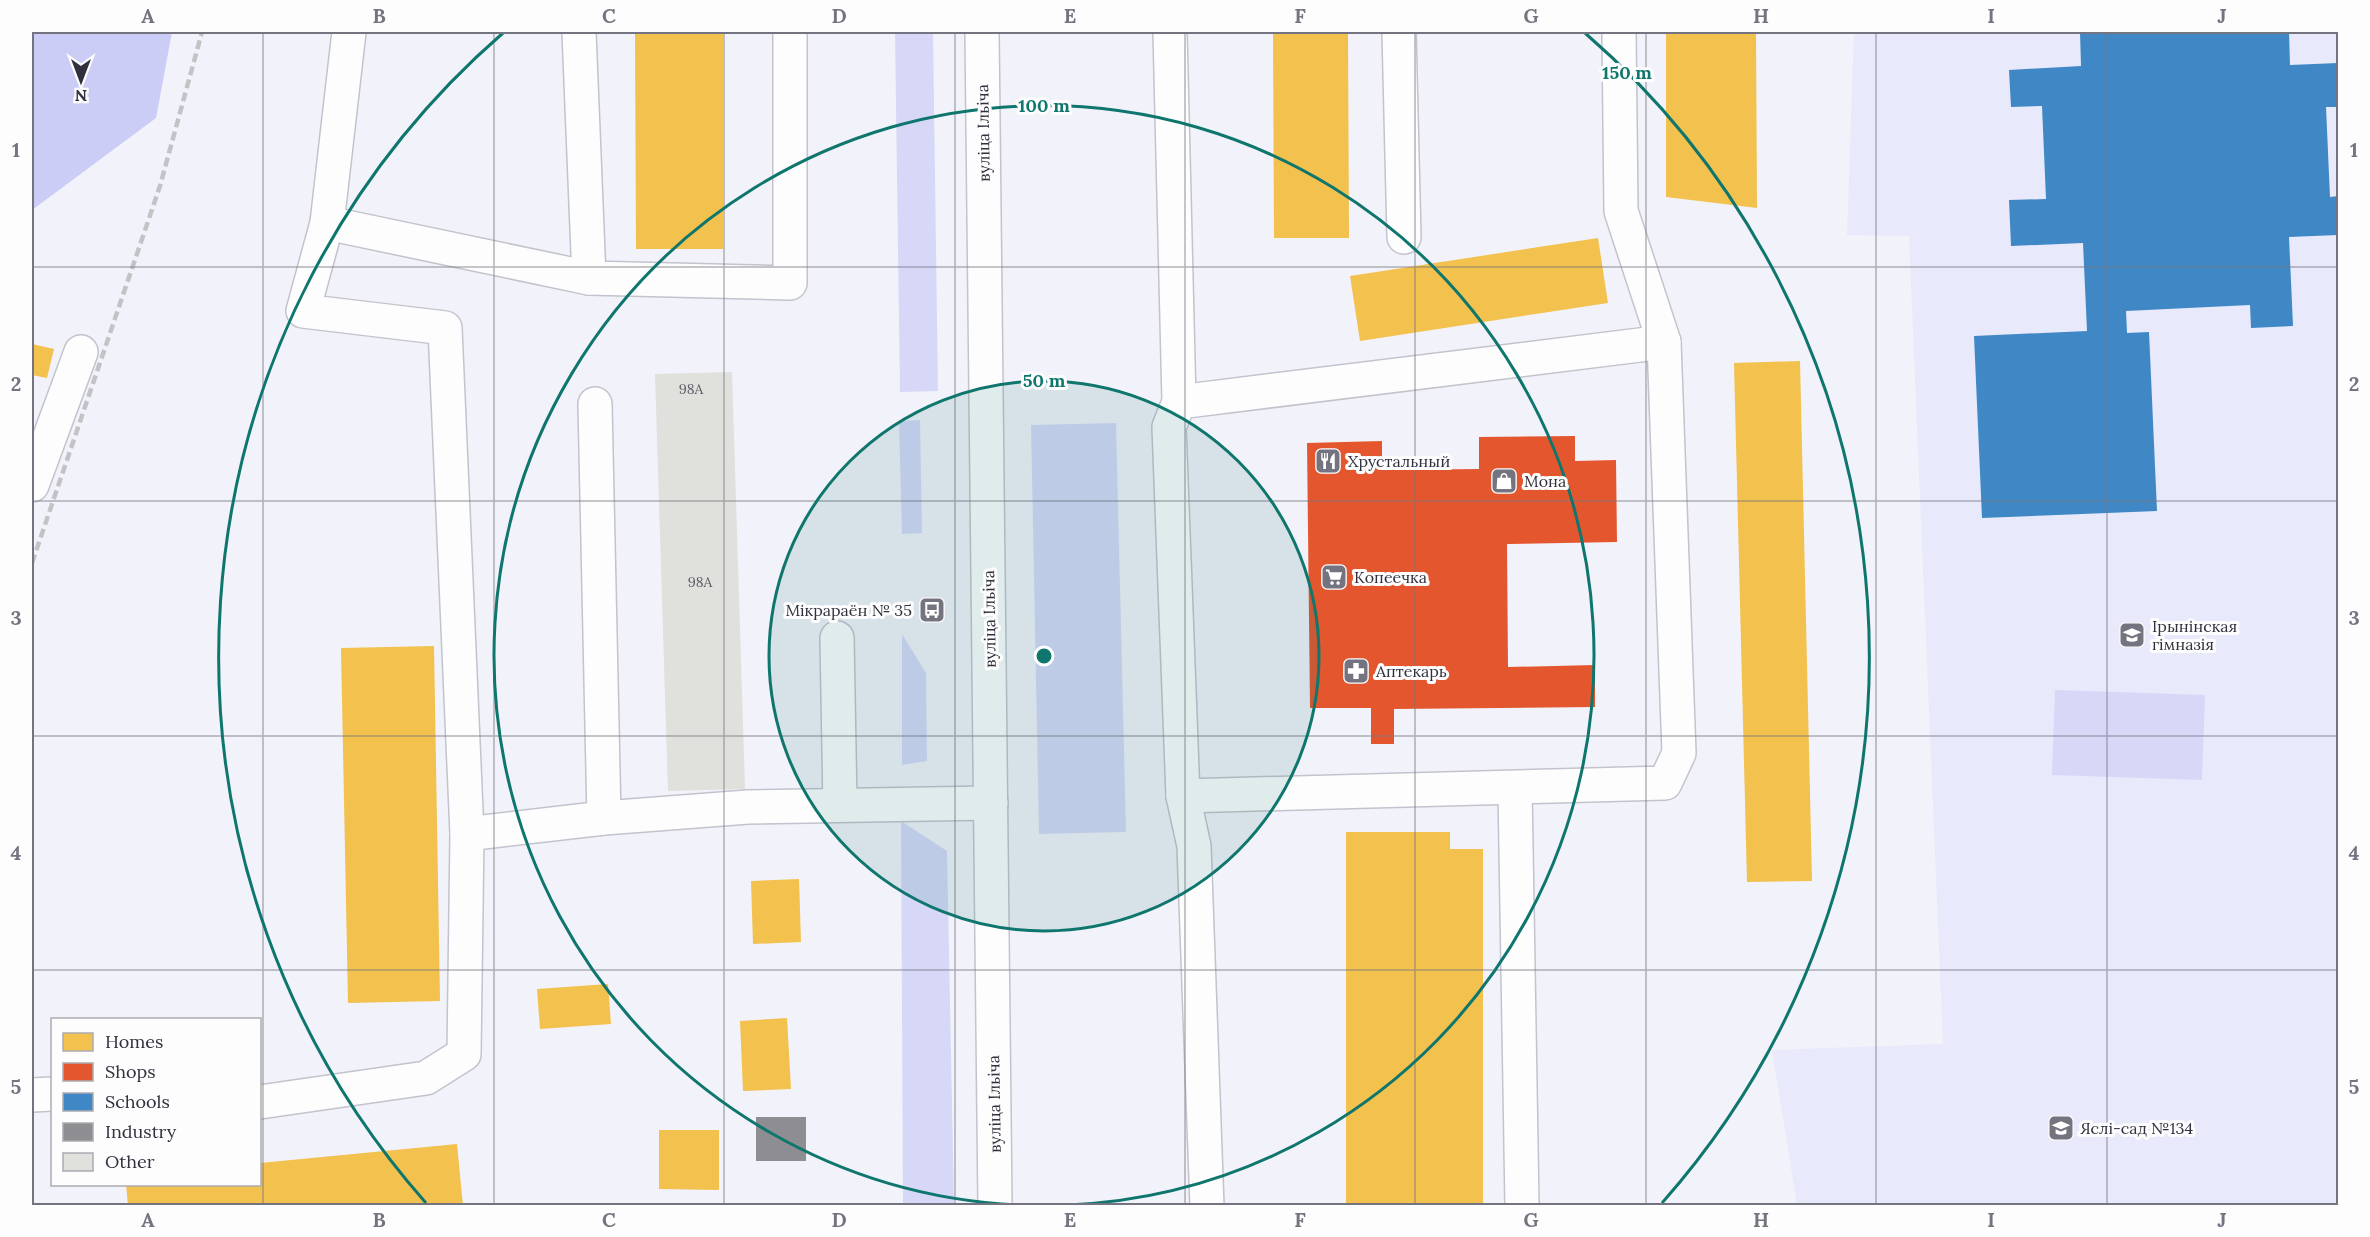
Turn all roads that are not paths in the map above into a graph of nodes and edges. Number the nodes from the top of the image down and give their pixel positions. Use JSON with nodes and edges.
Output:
{"nodes":[{"id":1,"x":349,"y":32,"type":"edge"},
{"id":2,"x":579,"y":32,"type":"edge"},
{"id":3,"x":790,"y":32,"type":"edge"},
{"id":4,"x":982,"y":32,"type":"edge"},
{"id":5,"x":1170,"y":32,"type":"edge"},
{"id":6,"x":1399,"y":32,"type":"edge"},
{"id":7,"x":1619,"y":32,"type":"edge"},
{"id":8,"x":327,"y":223,"type":"junction"},
{"id":9,"x":1404,"y":237,"type":"dead end"},
{"id":10,"x":589,"y":278,"type":"junction"},
{"id":11,"x":1664,"y":342,"type":"junction"},
{"id":12,"x":81,"y":352,"type":"dead end"},
{"id":13,"x":1179,"y":402,"type":"junction"},
{"id":14,"x":595,"y":404,"type":"dead end"},
{"id":15,"x":32,"y":485,"type":"edge"},
{"id":16,"x":837,"y":638,"type":"dead end"},
{"id":17,"x":1515,"y":788,"type":"junction"},
{"id":18,"x":1183,"y":796,"type":"junction"},
{"id":19,"x":991,"y":803,"type":"junction"},
{"id":20,"x":840,"y":805,"type":"junction"},
{"id":21,"x":604,"y":818,"type":"junction"},
{"id":22,"x":467,"y":834,"type":"junction"},
{"id":23,"x":51,"y":1094,"type":"edge"},
{"id":24,"x":32,"y":1095,"type":"edge"},
{"id":25,"x":261,"y":1102,"type":"edge"},
{"id":26,"x":995,"y":1206,"type":"edge"},
{"id":27,"x":1207,"y":1206,"type":"edge"},
{"id":28,"x":1522,"y":1206,"type":"edge"}],
"edges":[{"from":1,"to":8,"type":"main road"},
{"from":2,"to":10,"type":"main road"},
{"from":3,"to":10,"type":"main road"},
{"from":4,"to":19,"type":"main road","name":"вуліца Ільіча"},
{"from":5,"to":13,"type":"main road"},
{"from":6,"to":9,"type":"main road"},
{"from":7,"to":11,"type":"main road"},
{"from":8,"to":10,"type":"main road"},
{"from":8,"to":22,"type":"main road"},
{"from":11,"to":13,"type":"main road"},
{"from":11,"to":17,"type":"main road"},
{"from":12,"to":15,"type":"main road"},
{"from":13,"to":18,"type":"main road"},
{"from":14,"to":21,"type":"main road"},
{"from":16,"to":20,"type":"main road"},
{"from":17,"to":18,"type":"main road"},
{"from":17,"to":28,"type":"main road"},
{"from":18,"to":27,"type":"main road"},
{"from":19,"to":20,"type":"main road"},
{"from":19,"to":26,"type":"main road","name":"вуліца Ільіча"},
{"from":20,"to":21,"type":"main road"},
{"from":21,"to":22,"type":"main road"},
{"from":22,"to":25,"type":"main road"},
{"from":23,"to":24,"type":"main road"}]}
